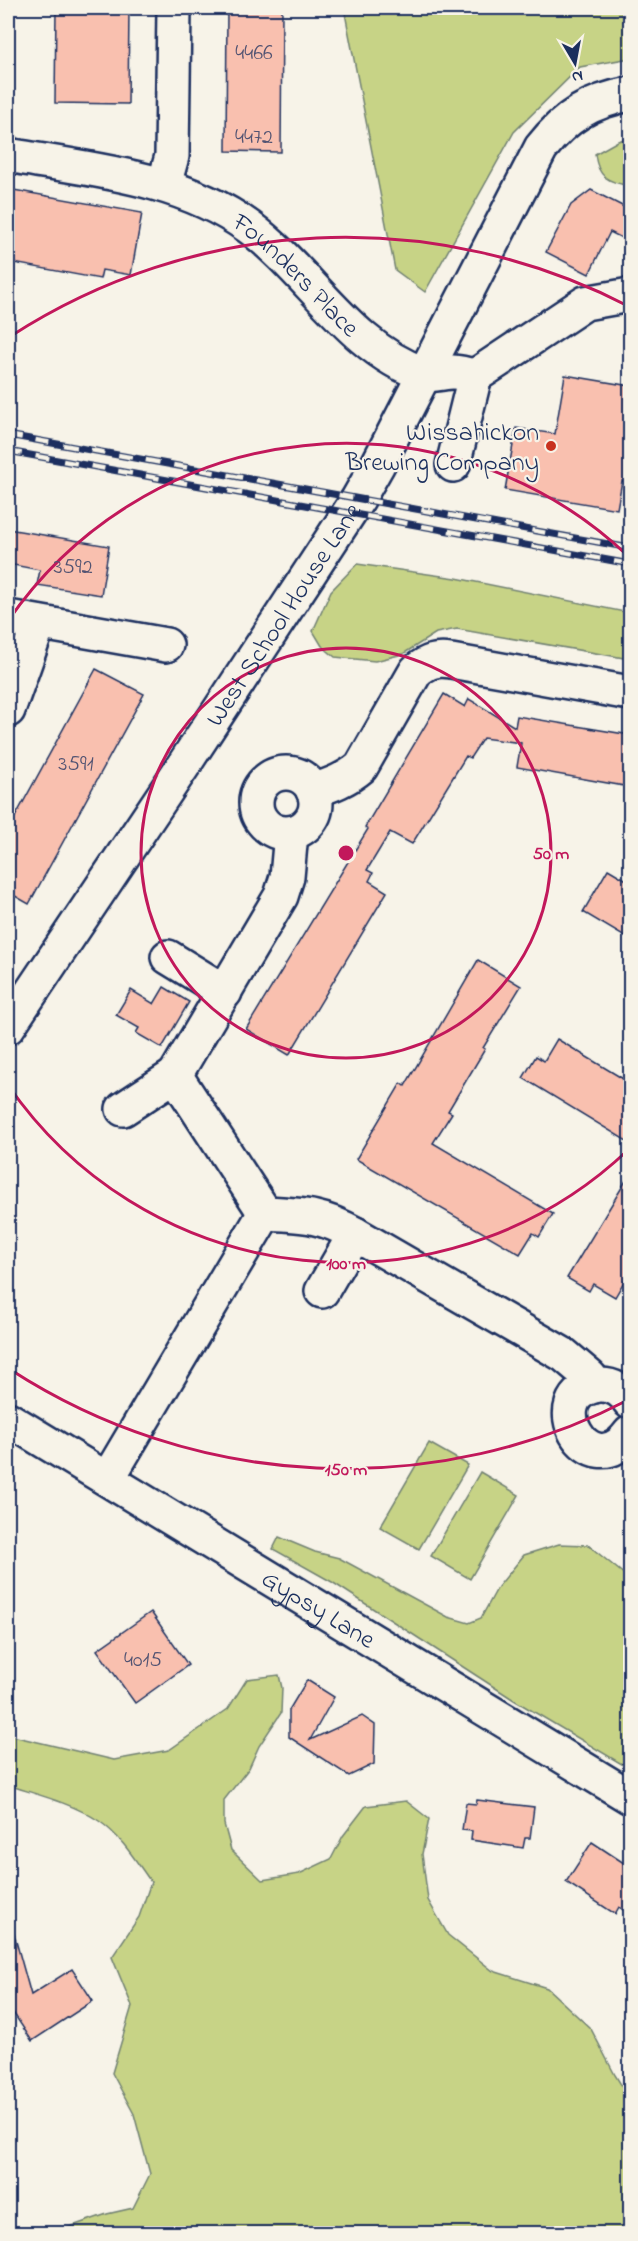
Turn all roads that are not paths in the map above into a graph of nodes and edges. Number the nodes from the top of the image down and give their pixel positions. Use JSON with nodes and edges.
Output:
{"nodes":[{"id":1,"x":174,"y":8,"type":"edge"},
{"id":2,"x":630,"y":94,"type":"edge"},
{"id":3,"x":8,"y":155,"type":"edge"},
{"id":4,"x":164,"y":185,"type":"junction"},
{"id":5,"x":630,"y":295,"type":"edge"},
{"id":6,"x":424,"y":375,"type":"junction"},
{"id":7,"x":475,"y":376,"type":"junction"},
{"id":8,"x":453,"y":465,"type":"dead end"},
{"id":9,"x":8,"y":617,"type":"edge"},
{"id":10,"x":39,"y":623,"type":"junction"},
{"id":11,"x":166,"y":645,"type":"dead end"},
{"id":12,"x":630,"y":693,"type":"edge"},
{"id":13,"x":8,"y":710,"type":"edge"},
{"id":14,"x":314,"y":791,"type":"junction"},
{"id":15,"x":291,"y":833,"type":"junction"},
{"id":16,"x":168,"y":957,"type":"dead end"},
{"id":17,"x":18,"y":988,"type":"edge"},
{"id":18,"x":225,"y":992,"type":"junction"},
{"id":19,"x":8,"y":1027,"type":"edge"},
{"id":20,"x":174,"y":1075,"type":"junction"},
{"id":21,"x":123,"y":1109,"type":"dead end"},
{"id":22,"x":265,"y":1213,"type":"junction"},
{"id":23,"x":355,"y":1234,"type":"junction"},
{"id":24,"x":322,"y":1291,"type":"dead end"},
{"id":25,"x":594,"y":1386,"type":"junction"},
{"id":26,"x":630,"y":1402,"type":"edge"},
{"id":27,"x":8,"y":1419,"type":"edge"},
{"id":28,"x":630,"y":1433,"type":"edge"},
{"id":29,"x":108,"y":1478,"type":"junction"},
{"id":30,"x":630,"y":1797,"type":"edge"}],
"edges":[{"from":1,"to":4,"type":"street"},
{"from":2,"to":6,"type":"street","name":"West School House Lane"},
{"from":3,"to":4,"type":"street","name":"Founders Place"},
{"from":4,"to":6,"type":"street","name":"Founders Place"},
{"from":5,"to":7,"type":"street"},
{"from":6,"to":7,"type":"street"},
{"from":6,"to":17,"type":"street","name":"West School House Lane"},
{"from":7,"to":8,"type":"street"},
{"from":9,"to":10,"type":"street"},
{"from":10,"to":11,"type":"street"},
{"from":10,"to":13,"type":"street"},
{"from":12,"to":14,"type":"street"},
{"from":14,"to":15,"type":"street"},
{"from":14,"to":15,"type":"street"},
{"from":15,"to":18,"type":"street"},
{"from":16,"to":18,"type":"street"},
{"from":17,"to":19,"type":"street","name":"West School House Lane"},
{"from":18,"to":20,"type":"street"},
{"from":20,"to":21,"type":"street"},
{"from":20,"to":22,"type":"street"},
{"from":22,"to":23,"type":"street"},
{"from":22,"to":29,"type":"street"},
{"from":23,"to":24,"type":"street"},
{"from":23,"to":25,"type":"street"},
{"from":25,"to":26,"type":"street"},
{"from":25,"to":28,"type":"street"},
{"from":27,"to":29,"type":"street","name":"Gypsy Lane"},
{"from":29,"to":30,"type":"street","name":"Gypsy Lane"}]}
